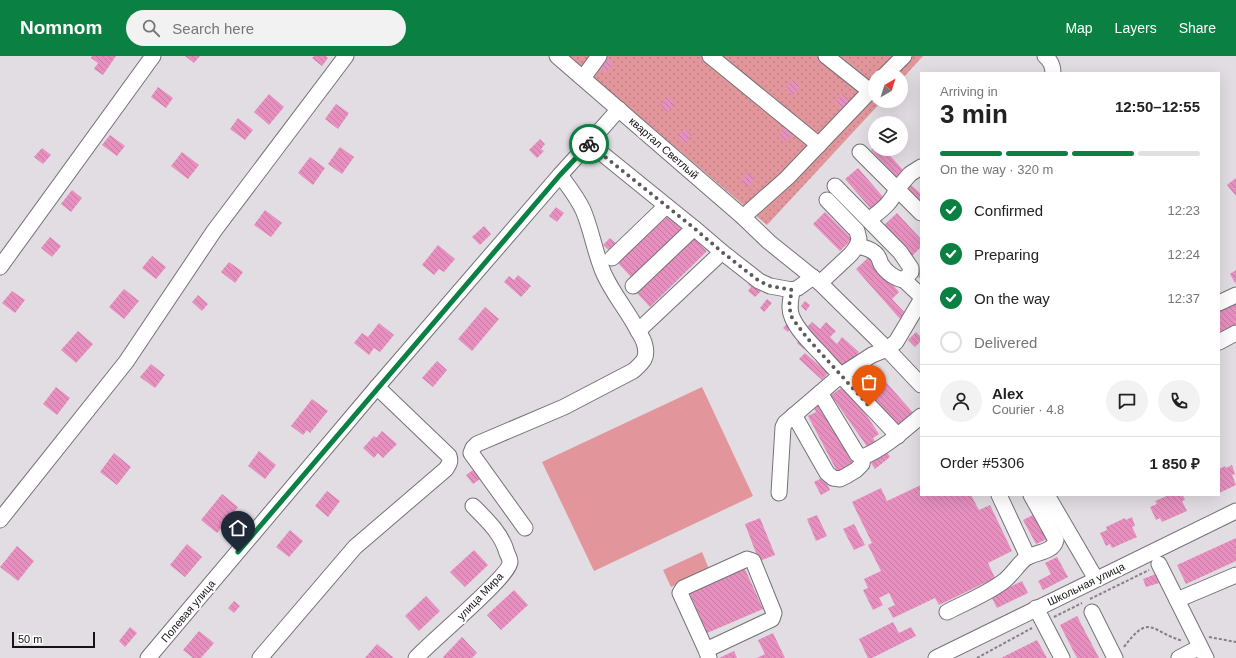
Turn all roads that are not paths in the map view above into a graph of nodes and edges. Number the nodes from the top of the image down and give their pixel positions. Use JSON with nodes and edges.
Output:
{"nodes":[{"id":1,"x":153,"y":56,"type":"edge"},
{"id":2,"x":346,"y":56,"type":"edge"},
{"id":3,"x":557,"y":56,"type":"edge"},
{"id":4,"x":599,"y":56,"type":"edge"},
{"id":5,"x":710,"y":56,"type":"edge"},
{"id":6,"x":826,"y":56,"type":"edge"},
{"id":7,"x":904,"y":56,"type":"edge"},
{"id":8,"x":1045,"y":56,"type":"edge"},
{"id":9,"x":892,"y":68,"type":"edge"},
{"id":10,"x":1053,"y":72,"type":"edge"},
{"id":11,"x":583,"y":78,"type":"junction"},
{"id":12,"x":868,"y":86,"type":"edge"},
{"id":13,"x":868,"y":93,"type":"edge"},
{"id":14,"x":618,"y":109,"type":"junction"},
{"id":15,"x":589,"y":144,"type":"junction"},
{"id":16,"x":819,"y":145,"type":"junction"},
{"id":17,"x":860,"y":152,"type":"dead end"},
{"id":18,"x":920,"y":168,"type":"edge"},
{"id":19,"x":560,"y":175,"type":"junction"},
{"id":20,"x":835,"y":186,"type":"dead end"},
{"id":21,"x":897,"y":190,"type":"junction"},
{"id":22,"x":827,"y":200,"type":"dead end"},
{"id":23,"x":666,"y":206,"type":"junction"},
{"id":24,"x":920,"y":212,"type":"edge"},
{"id":25,"x":743,"y":217,"type":"junction"},
{"id":26,"x":869,"y":220,"type":"junction"},
{"id":27,"x":694,"y":228,"type":"junction"},
{"id":28,"x":857,"y":246,"type":"junction"},
{"id":29,"x":722,"y":252,"type":"junction"},
{"id":30,"x":612,"y":258,"type":"dead end"},
{"id":31,"x":0,"y":268,"type":"edge"},
{"id":32,"x":817,"y":280,"type":"junction"},
{"id":33,"x":904,"y":280,"type":"junction"},
{"id":34,"x":634,"y":286,"type":"dead end"},
{"id":35,"x":792,"y":290,"type":"junction"},
{"id":36,"x":920,"y":295,"type":"edge"},
{"id":37,"x":1236,"y":295,"type":"edge"},
{"id":38,"x":920,"y":302,"type":"edge"},
{"id":39,"x":1220,"y":303,"type":"edge"},
{"id":40,"x":638,"y":331,"type":"junction"},
{"id":41,"x":1236,"y":333,"type":"edge"},
{"id":42,"x":1220,"y":341,"type":"edge"},
{"id":43,"x":887,"y":349,"type":"junction"},
{"id":44,"x":841,"y":375,"type":"junction"},
{"id":45,"x":920,"y":384,"type":"edge"},
{"id":46,"x":377,"y":387,"type":"junction"},
{"id":47,"x":820,"y":393,"type":"junction"},
{"id":48,"x":794,"y":414,"type":"junction"},
{"id":49,"x":920,"y":417,"type":"edge"},
{"id":50,"x":898,"y":436,"type":"junction"},
{"id":51,"x":863,"y":457,"type":"junction"},
{"id":52,"x":779,"y":493,"type":"dead end"},
{"id":53,"x":1000,"y":496,"type":"edge"},
{"id":54,"x":1032,"y":496,"type":"edge"},
{"id":55,"x":1048,"y":496,"type":"edge"},
{"id":56,"x":473,"y":506,"type":"dead end"},
{"id":57,"x":1236,"y":511,"type":"edge"},
{"id":58,"x":0,"y":520,"type":"edge"},
{"id":59,"x":525,"y":528,"type":"dead end"},
{"id":60,"x":1028,"y":557,"type":"junction"},
{"id":61,"x":1159,"y":564,"type":"road end"},
{"id":62,"x":1236,"y":575,"type":"edge"},
{"id":63,"x":1096,"y":579,"type":"junction"},
{"id":64,"x":1176,"y":600,"type":"junction"},
{"id":65,"x":1036,"y":608,"type":"junction"},
{"id":66,"x":947,"y":612,"type":"dead end"},
{"id":67,"x":1092,"y":612,"type":"dead end"},
{"id":68,"x":1201,"y":648,"type":"edge"},
{"id":69,"x":1119,"y":652,"type":"edge"},
{"id":70,"x":707,"y":654,"type":"edge"},
{"id":71,"x":148,"y":658,"type":"edge"},
{"id":72,"x":260,"y":658,"type":"edge"},
{"id":73,"x":416,"y":658,"type":"edge"},
{"id":74,"x":936,"y":658,"type":"edge"},
{"id":75,"x":1062,"y":658,"type":"edge"},
{"id":76,"x":1179,"y":658,"type":"edge"}],
"edges":[{"from":1,"to":31,"type":"street"},
{"from":2,"to":58,"type":"street"},
{"from":3,"to":11,"type":"street","name":"квартал Светлый"},
{"from":4,"to":11,"type":"street"},
{"from":5,"to":16,"type":"street"},
{"from":6,"to":12,"type":"street"},
{"from":7,"to":9,"type":"street"},
{"from":8,"to":10,"type":"street"},
{"from":11,"to":14,"type":"street","name":"квартал Светлый"},
{"from":13,"to":16,"type":"street"},
{"from":14,"to":15,"type":"street","name":"Полевая улица"},
{"from":14,"to":25,"type":"street","name":"квартал Светлый"},
{"from":15,"to":19,"type":"street","name":"Полевая улица"},
{"from":15,"to":23,"type":"street"},
{"from":16,"to":25,"type":"street"},
{"from":17,"to":21,"type":"street"},
{"from":18,"to":21,"type":"street"},
{"from":19,"to":40,"type":"street"},
{"from":19,"to":46,"type":"street","name":"Полевая улица"},
{"from":20,"to":26,"type":"street"},
{"from":21,"to":24,"type":"street"},
{"from":21,"to":26,"type":"street"},
{"from":22,"to":28,"type":"street"},
{"from":23,"to":27,"type":"street"},
{"from":23,"to":30,"type":"street"},
{"from":25,"to":32,"type":"street","name":"квартал Светлый"},
{"from":26,"to":33,"type":"street"},
{"from":27,"to":29,"type":"street"},
{"from":27,"to":34,"type":"street"},
{"from":28,"to":32,"type":"street"},
{"from":28,"to":33,"type":"street"},
{"from":29,"to":35,"type":"street"},
{"from":29,"to":40,"type":"street"},
{"from":32,"to":35,"type":"street"},
{"from":32,"to":43,"type":"street","name":"квартал Светлый"},
{"from":33,"to":36,"type":"street"},
{"from":35,"to":44,"type":"street"},
{"from":37,"to":39,"type":"street"},
{"from":38,"to":43,"type":"street"},
{"from":40,"to":59,"type":"street"},
{"from":41,"to":42,"type":"street"},
{"from":43,"to":44,"type":"street"},
{"from":43,"to":45,"type":"street","name":"квартал Светлый"},
{"from":44,"to":47,"type":"street"},
{"from":44,"to":50,"type":"street"},
{"from":46,"to":71,"type":"street","name":"Полевая улица"},
{"from":46,"to":72,"type":"street"},
{"from":47,"to":48,"type":"street"},
{"from":47,"to":51,"type":"street"},
{"from":48,"to":51,"type":"street"},
{"from":48,"to":52,"type":"street"},
{"from":49,"to":50,"type":"street"},
{"from":50,"to":51,"type":"street"},
{"from":53,"to":60,"type":"street"},
{"from":54,"to":60,"type":"street"},
{"from":55,"to":63,"type":"street"},
{"from":56,"to":73,"type":"street","name":"улица Мира"},
{"from":57,"to":63,"type":"street","name":"Школьная улица"},
{"from":60,"to":66,"type":"street"},
{"from":61,"to":64,"type":"street"},
{"from":62,"to":64,"type":"street"},
{"from":63,"to":65,"type":"street","name":"Школьная улица"},
{"from":64,"to":68,"type":"street"},
{"from":65,"to":74,"type":"street","name":"Школьная улица"},
{"from":65,"to":75,"type":"street"},
{"from":67,"to":69,"type":"street"},
{"from":68,"to":76,"type":"street"},
{"from":70,"to":70,"type":"street"}]}
